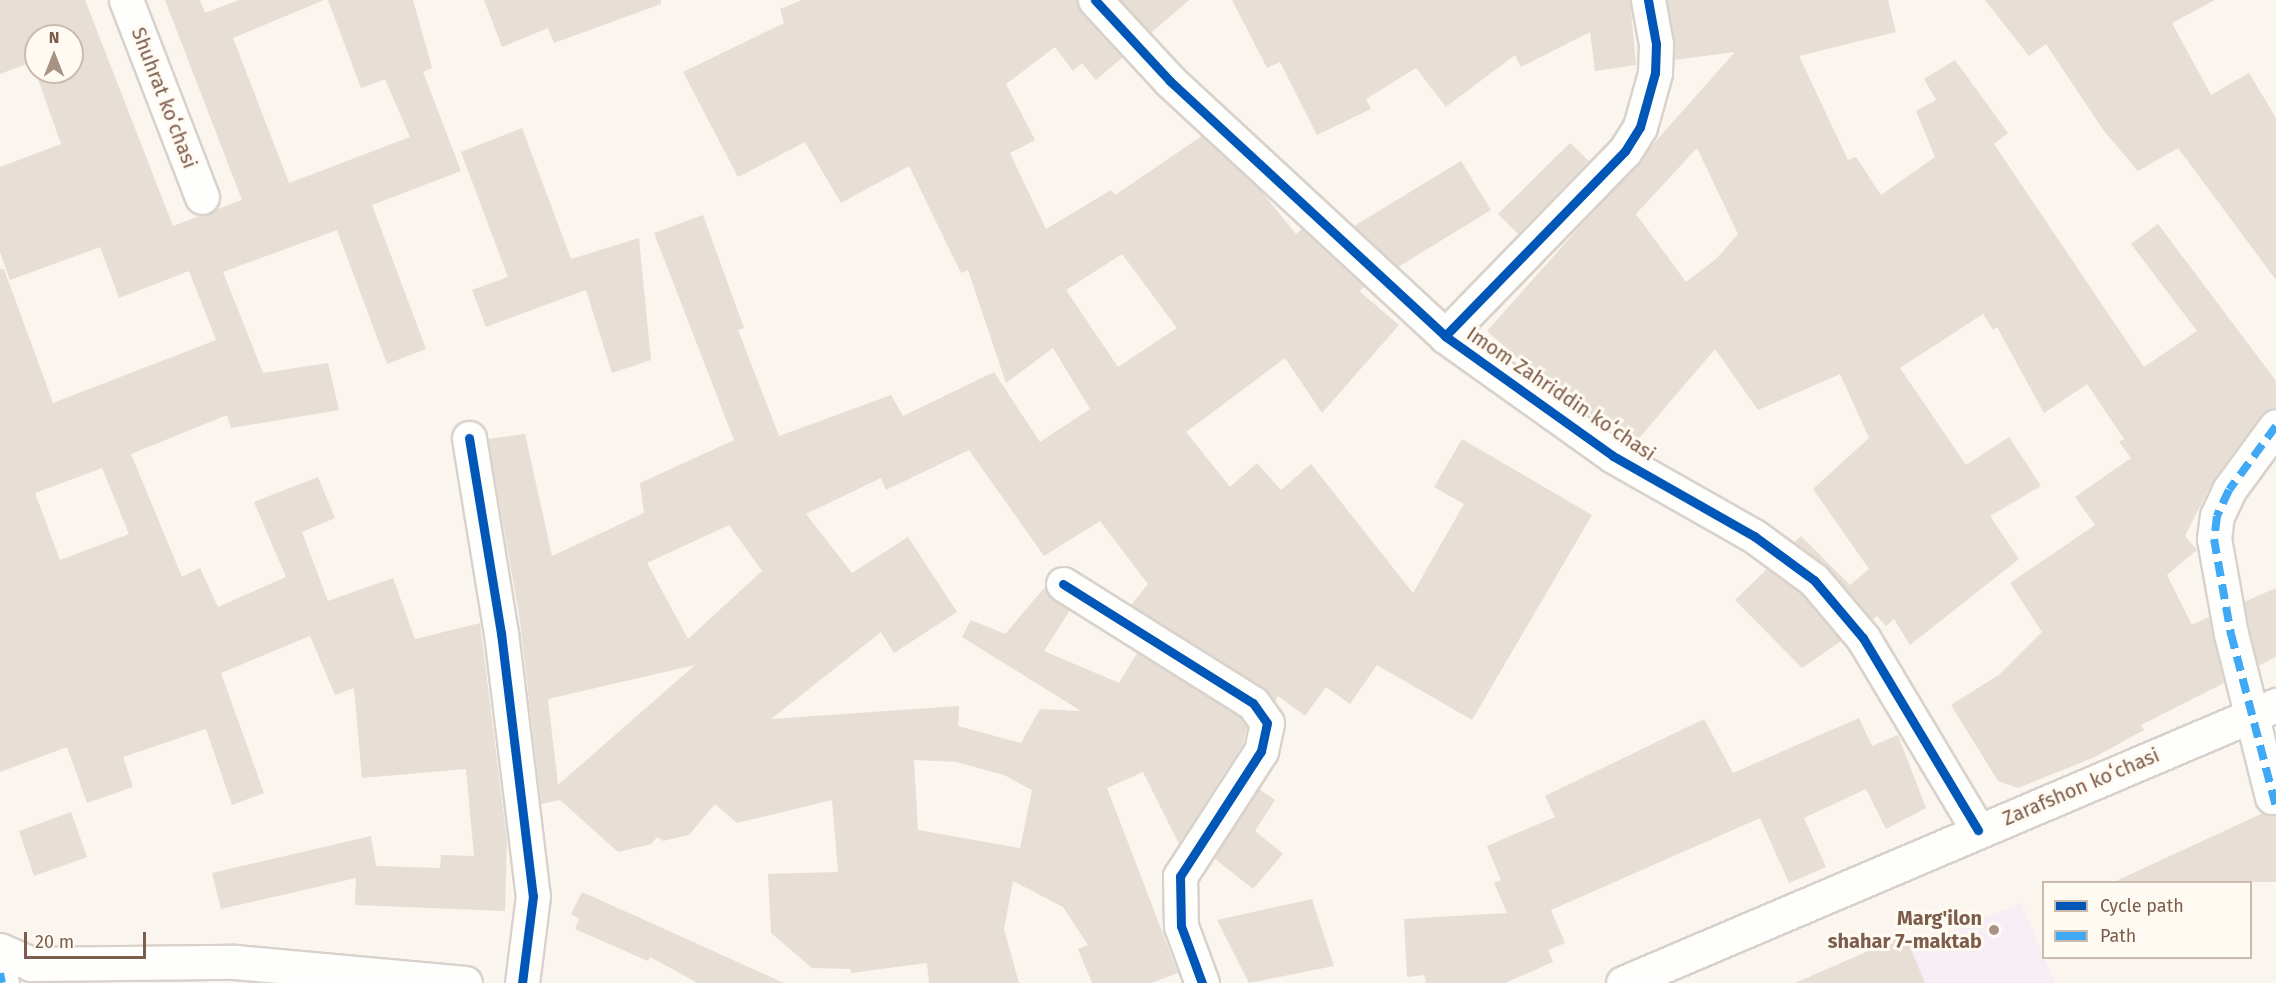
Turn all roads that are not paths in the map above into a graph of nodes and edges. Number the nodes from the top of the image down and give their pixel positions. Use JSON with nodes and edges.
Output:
{"nodes":[{"id":1,"x":126,"y":0,"type":"edge"},
{"id":2,"x":1095,"y":0,"type":"edge"},
{"id":3,"x":1648,"y":0,"type":"edge"},
{"id":4,"x":202,"y":197,"type":"dead end"},
{"id":5,"x":1445,"y":336,"type":"junction"},
{"id":6,"x":2276,"y":426,"type":"edge"},
{"id":7,"x":469,"y":438,"type":"dead end"},
{"id":8,"x":1063,"y":584,"type":"dead end"},
{"id":9,"x":2264,"y":711,"type":"edge"},
{"id":10,"x":2272,"y":797,"type":"dead end"},
{"id":11,"x":1978,"y":830,"type":"junction"},
{"id":12,"x":0,"y":950,"type":"edge"},
{"id":13,"x":0,"y":973,"type":"edge"},
{"id":14,"x":2,"y":983,"type":"edge"},
{"id":15,"x":465,"y":983,"type":"edge"},
{"id":16,"x":522,"y":983,"type":"edge"},
{"id":17,"x":1202,"y":983,"type":"edge"},
{"id":18,"x":1623,"y":983,"type":"edge"}],
"edges":[{"from":1,"to":4,"type":"street","name":"Shuhrat koʻchasi"},
{"from":2,"to":5,"type":"street","name":"Imom Zahriddin koʻchasi"},
{"from":3,"to":5,"type":"street"},
{"from":5,"to":11,"type":"street","name":"Imom Zahriddin koʻchasi"},
{"from":6,"to":9,"type":"street"},
{"from":7,"to":16,"type":"street"},
{"from":8,"to":17,"type":"street"},
{"from":9,"to":10,"type":"street"},
{"from":9,"to":11,"type":"street","name":"Zarafshon koʻchasi"},
{"from":11,"to":18,"type":"street","name":"Zarafshon koʻchasi"},
{"from":12,"to":15,"type":"street"},
{"from":13,"to":14,"type":"street"}]}
